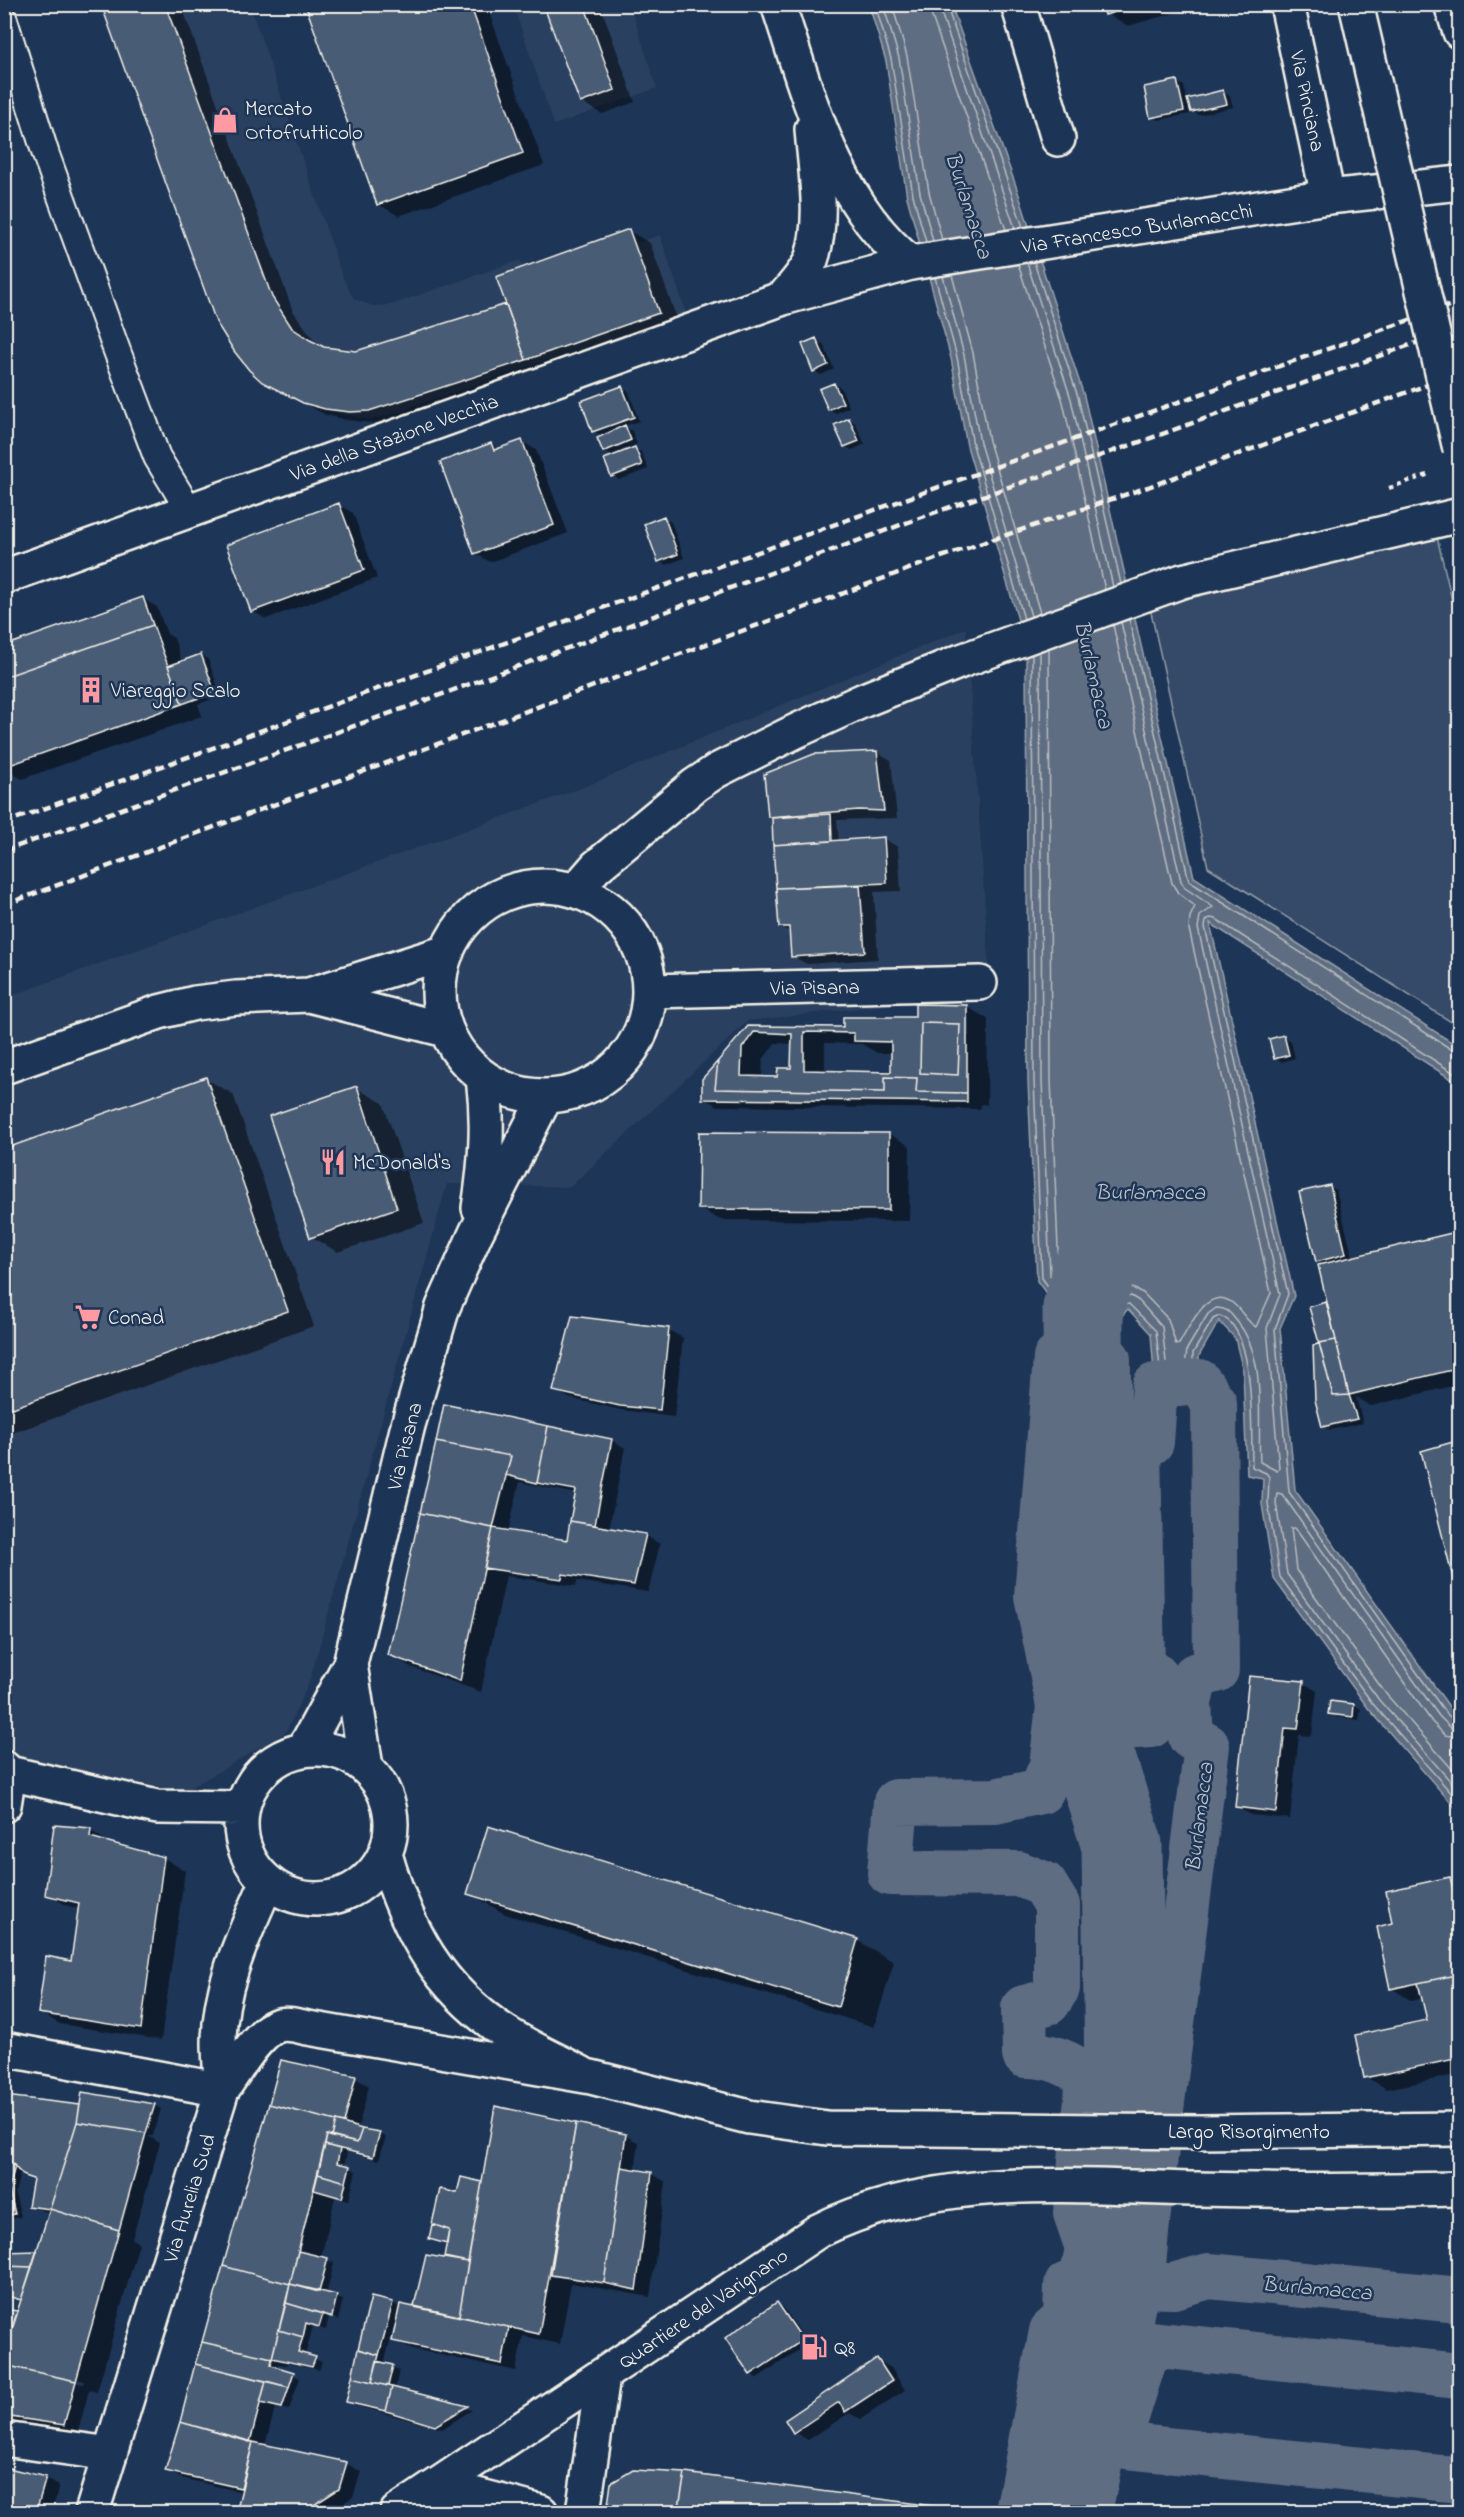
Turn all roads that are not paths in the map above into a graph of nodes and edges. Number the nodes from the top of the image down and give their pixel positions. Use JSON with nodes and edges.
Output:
{"nodes":[{"id":1,"x":778,"y":4,"type":"edge"},
{"id":2,"x":1018,"y":4,"type":"edge"},
{"id":3,"x":1287,"y":4,"type":"edge"},
{"id":4,"x":1356,"y":4,"type":"edge"},
{"id":5,"x":1451,"y":4,"type":"edge"},
{"id":6,"x":4,"y":20,"type":"edge"},
{"id":7,"x":1460,"y":32,"type":"edge"},
{"id":8,"x":811,"y":103,"type":"junction"},
{"id":9,"x":1058,"y":139,"type":"dead end"},
{"id":10,"x":1460,"y":183,"type":"edge"},
{"id":11,"x":1328,"y":197,"type":"junction"},
{"id":12,"x":911,"y":263,"type":"junction"},
{"id":13,"x":783,"y":298,"type":"junction"},
{"id":14,"x":1460,"y":449,"type":"edge"},
{"id":15,"x":189,"y":510,"type":"junction"},
{"id":16,"x":1460,"y":515,"type":"edge"},
{"id":17,"x":4,"y":577,"type":"edge"},
{"id":18,"x":576,"y":890,"type":"junction"},
{"id":19,"x":447,"y":952,"type":"junction"},
{"id":20,"x":980,"y":983,"type":"dead end"},
{"id":21,"x":650,"y":991,"type":"junction"},
{"id":22,"x":309,"y":995,"type":"junction"},
{"id":23,"x":446,"y":1030,"type":"junction"},
{"id":24,"x":4,"y":1067,"type":"edge"},
{"id":25,"x":483,"y":1077,"type":"junction"},
{"id":26,"x":546,"y":1096,"type":"junction"},
{"id":27,"x":476,"y":1233,"type":"junction"},
{"id":28,"x":350,"y":1664,"type":"junction"},
{"id":29,"x":304,"y":1749,"type":"junction"},
{"id":30,"x":366,"y":1767,"type":"junction"},
{"id":31,"x":7,"y":1771,"type":"edge"},
{"id":32,"x":4,"y":1805,"type":"edge"},
{"id":33,"x":242,"y":1808,"type":"junction"},
{"id":34,"x":385,"y":1854,"type":"junction"},
{"id":35,"x":267,"y":1883,"type":"junction"},
{"id":36,"x":4,"y":2049,"type":"edge"},
{"id":37,"x":591,"y":2078,"type":"junction"},
{"id":38,"x":222,"y":2090,"type":"junction"},
{"id":39,"x":1459,"y":2129,"type":"edge"},
{"id":40,"x":1460,"y":2189,"type":"edge"},
{"id":41,"x":603,"y":2376,"type":"junction"},
{"id":42,"x":4,"y":2439,"type":"edge"},
{"id":43,"x":106,"y":2466,"type":"junction"},
{"id":44,"x":439,"y":2485,"type":"junction"},
{"id":45,"x":92,"y":2512,"type":"edge"},
{"id":46,"x":103,"y":2512,"type":"edge"},
{"id":47,"x":397,"y":2512,"type":"edge"},
{"id":48,"x":541,"y":2512,"type":"edge"},
{"id":49,"x":583,"y":2512,"type":"edge"}],
"edges":[{"from":1,"to":8,"type":"street"},
{"from":2,"to":9,"type":"street"},
{"from":3,"to":11,"type":"street","name":"Via Pinciana"},
{"from":4,"to":14,"type":"street","bridge":true},
{"from":5,"to":7,"type":"street"},
{"from":6,"to":15,"type":"lane"},
{"from":8,"to":12,"type":"street"},
{"from":8,"to":13,"type":"street"},
{"from":10,"to":11,"type":"street","name":"Via Francesco Burlamacchi"},
{"from":11,"to":12,"type":"street","name":"Via Francesco Burlamacchi"},
{"from":12,"to":13,"type":"street","name":"Via Francesco Burlamacchi"},
{"from":13,"to":15,"type":"street","name":"Via della Stazione Vecchia"},
{"from":15,"to":17,"type":"street","name":"Via della Stazione Vecchia"},
{"from":16,"to":18,"type":"street"},
{"from":18,"to":19,"type":"street"},
{"from":18,"to":21,"type":"street"},
{"from":19,"to":22,"type":"street"},
{"from":19,"to":23,"type":"street"},
{"from":20,"to":21,"type":"street","name":"Via Pisana"},
{"from":21,"to":26,"type":"street"},
{"from":22,"to":23,"type":"street"},
{"from":22,"to":24,"type":"street"},
{"from":23,"to":25,"type":"street"},
{"from":25,"to":26,"type":"street"},
{"from":25,"to":27,"type":"street","name":"Via Pisana"},
{"from":26,"to":27,"type":"street","name":"Via Pisana"},
{"from":27,"to":28,"type":"street","name":"Via Pisana"},
{"from":28,"to":29,"type":"street","name":"Via Pisana"},
{"from":28,"to":30,"type":"street","name":"Via Pisana"},
{"from":29,"to":30,"type":"street"},
{"from":29,"to":33,"type":"street"},
{"from":30,"to":34,"type":"street"},
{"from":31,"to":32,"type":"street"},
{"from":31,"to":33,"type":"street"},
{"from":33,"to":35,"type":"street"},
{"from":34,"to":35,"type":"street"},
{"from":34,"to":37,"type":"street"},
{"from":35,"to":38,"type":"street","name":"Via Aurelia Sud"},
{"from":36,"to":38,"type":"street"},
{"from":37,"to":38,"type":"street"},
{"from":37,"to":39,"type":"street","name":"Largo Risorgimento"},
{"from":38,"to":43,"type":"street","name":"Via Aurelia Sud"},
{"from":40,"to":41,"type":"street","name":"Quartiere del Varignano"},
{"from":41,"to":44,"type":"street","name":"Quartiere del Varignano"},
{"from":41,"to":49,"type":"street"},
{"from":42,"to":43,"type":"street"},
{"from":43,"to":45,"type":"street","name":"Via Aurelia Sud"},
{"from":43,"to":46,"type":"street"},
{"from":44,"to":47,"type":"street","name":"Quartiere del Varignano"},
{"from":44,"to":48,"type":"street"}]}
